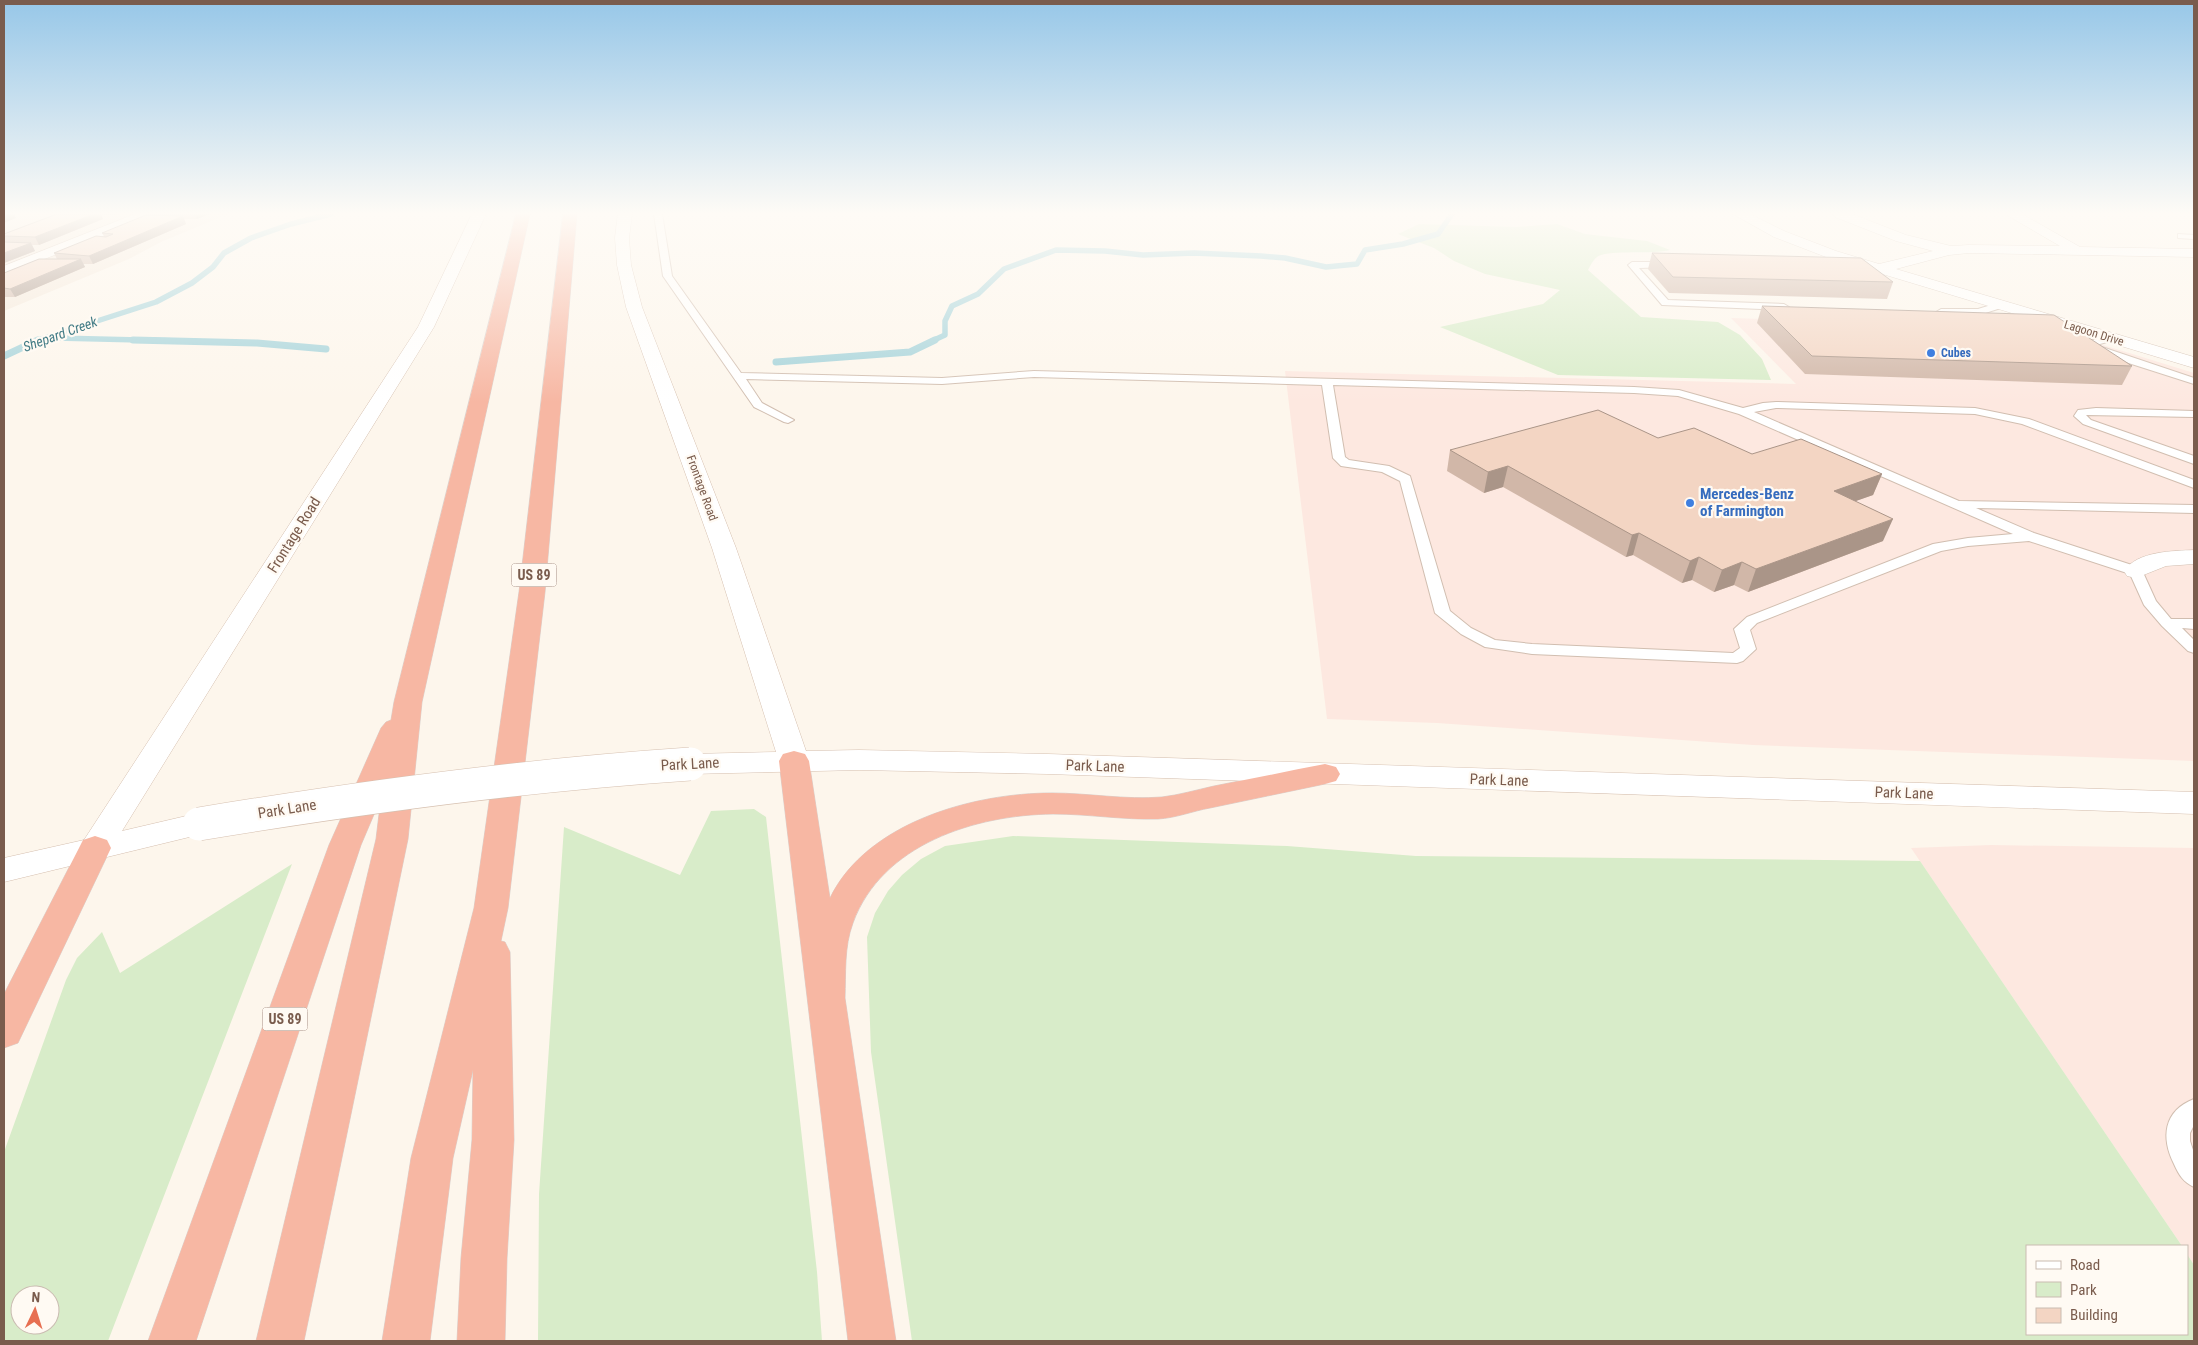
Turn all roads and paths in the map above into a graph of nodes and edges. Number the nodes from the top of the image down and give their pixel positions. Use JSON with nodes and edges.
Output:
{"nodes":[{"id":1,"x":450,"y":277,"type":"edge"},
{"id":2,"x":509,"y":277,"type":"edge"},
{"id":3,"x":563,"y":277,"type":"edge"},
{"id":4,"x":627,"y":277,"type":"edge"},
{"id":5,"x":669,"y":277,"type":"edge"},
{"id":6,"x":1642,"y":277,"type":"edge"},
{"id":7,"x":1908,"y":277,"type":"edge"},
{"id":8,"x":2000,"y":305,"type":"junction"},
{"id":9,"x":1799,"y":308,"type":"edge"},
{"id":10,"x":1930,"y":312,"type":"edge"},
{"id":11,"x":2111,"y":338,"type":"junction"},
{"id":12,"x":2194,"y":363,"type":"edge"},
{"id":13,"x":739,"y":376,"type":"junction"},
{"id":14,"x":2194,"y":381,"type":"edge"},
{"id":15,"x":1327,"y":382,"type":"junction"},
{"id":16,"x":1743,"y":412,"type":"junction"},
{"id":17,"x":2194,"y":414,"type":"edge"},
{"id":18,"x":788,"y":420,"type":"dead end"},
{"id":19,"x":2194,"y":460,"type":"edge"},
{"id":20,"x":2194,"y":484,"type":"edge"},
{"id":21,"x":1953,"y":504,"type":"junction"},
{"id":22,"x":2194,"y":509,"type":"edge"},
{"id":23,"x":2029,"y":536,"type":"junction"},
{"id":24,"x":2194,"y":557,"type":"edge"},
{"id":25,"x":2136,"y":571,"type":"junction"},
{"id":26,"x":2167,"y":623,"type":"junction"},
{"id":27,"x":2194,"y":624,"type":"edge"},
{"id":28,"x":2194,"y":648,"type":"edge"},
{"id":29,"x":408,"y":702,"type":"junction"},
{"id":30,"x":794,"y":761,"type":"junction"},
{"id":31,"x":1325,"y":774,"type":"junction"},
{"id":32,"x":2194,"y":803,"type":"edge"},
{"id":33,"x":95,"y":848,"type":"junction"},
{"id":34,"x":4,"y":870,"type":"edge"},
{"id":35,"x":491,"y":908,"type":"junction"},
{"id":36,"x":826,"y":998,"type":"junction"},
{"id":37,"x":4,"y":1032,"type":"edge"},
{"id":38,"x":2194,"y":1110,"type":"edge"},
{"id":39,"x":2194,"y":1175,"type":"edge"},
{"id":40,"x":172,"y":1341,"type":"edge"},
{"id":41,"x":280,"y":1341,"type":"edge"},
{"id":42,"x":406,"y":1341,"type":"edge"},
{"id":43,"x":481,"y":1341,"type":"edge"},
{"id":44,"x":872,"y":1341,"type":"edge"}],
"edges":[{"from":1,"to":33,"type":"main road","name":"Frontage Road"},
{"from":2,"to":29,"type":"highway","number":"US 89"},
{"from":3,"to":35,"type":"highway","number":"US 89"},
{"from":4,"to":30,"type":"main road","name":"Frontage Road"},
{"from":5,"to":13,"type":"lane"},
{"from":6,"to":9,"type":"lane"},
{"from":7,"to":8,"type":"main road","name":"Lagoon Drive"},
{"from":8,"to":10,"type":"lane"},
{"from":8,"to":11,"type":"main road","name":"Lagoon Drive"},
{"from":11,"to":12,"type":"main road","name":"Lagoon Drive"},
{"from":11,"to":14,"type":"lane"},
{"from":13,"to":15,"type":"lane"},
{"from":13,"to":18,"type":"lane"},
{"from":15,"to":16,"type":"lane"},
{"from":15,"to":23,"type":"lane"},
{"from":16,"to":20,"type":"lane"},
{"from":16,"to":21,"type":"lane"},
{"from":17,"to":19,"type":"lane"},
{"from":21,"to":22,"type":"lane"},
{"from":21,"to":23,"type":"lane"},
{"from":23,"to":25,"type":"lane"},
{"from":24,"to":25,"type":"main road"},
{"from":25,"to":26,"type":"lane"},
{"from":26,"to":27,"type":"lane"},
{"from":26,"to":28,"type":"lane"},
{"from":29,"to":40,"type":"highway","number":"US 89"},
{"from":29,"to":41,"type":"highway"},
{"from":30,"to":31,"type":"main road","name":"Park Lane"},
{"from":30,"to":33,"type":"main road","name":"Park Lane","bridge":true},
{"from":30,"to":36,"type":"highway"},
{"from":31,"to":32,"type":"main road","name":"Park Lane"},
{"from":31,"to":36,"type":"highway"},
{"from":33,"to":34,"type":"main road","name":"Park Lane"},
{"from":33,"to":37,"type":"highway"},
{"from":35,"to":42,"type":"highway"},
{"from":35,"to":43,"type":"highway","number":"US 89"},
{"from":36,"to":44,"type":"highway"},
{"from":38,"to":39,"type":"lane"}]}
